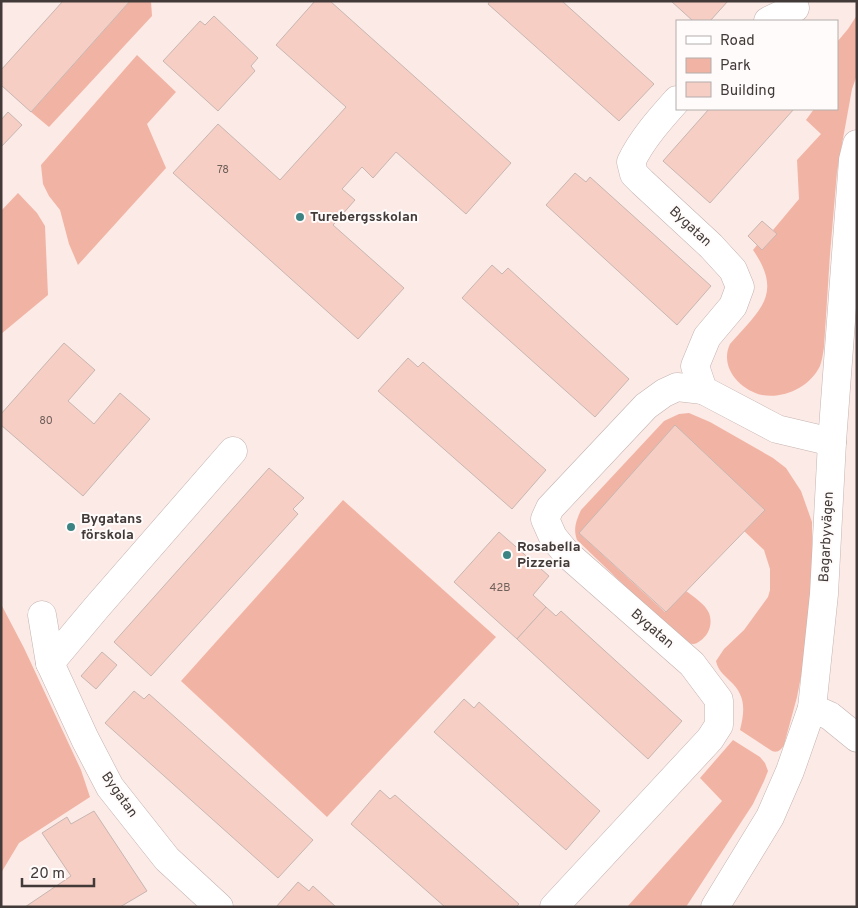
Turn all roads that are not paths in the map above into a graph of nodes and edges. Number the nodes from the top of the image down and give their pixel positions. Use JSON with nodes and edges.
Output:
{"nodes":[{"id":1,"x":795,"y":8,"type":"dead end"},
{"id":2,"x":770,"y":20,"type":"edge"},
{"id":3,"x":676,"y":101,"type":"edge"},
{"id":4,"x":857,"y":144,"type":"edge"},
{"id":5,"x":703,"y":390,"type":"junction"},
{"id":6,"x":832,"y":442,"type":"junction"},
{"id":7,"x":233,"y":451,"type":"dead end"},
{"id":8,"x":42,"y":615,"type":"dead end"},
{"id":9,"x":50,"y":663,"type":"junction"},
{"id":10,"x":812,"y":708,"type":"junction"},
{"id":11,"x":857,"y":738,"type":"edge"},
{"id":12,"x":219,"y":907,"type":"edge"},
{"id":13,"x":554,"y":907,"type":"edge"},
{"id":14,"x":715,"y":907,"type":"edge"}],
"edges":[{"from":1,"to":2,"type":"street"},
{"from":3,"to":5,"type":"street","name":"Bygatan"},
{"from":4,"to":6,"type":"street","name":"Bagarbyvägen"},
{"from":5,"to":6,"type":"street","name":"Bygatan"},
{"from":5,"to":13,"type":"street","name":"Bygatan"},
{"from":6,"to":10,"type":"street","name":"Bagarbyvägen"},
{"from":7,"to":9,"type":"street"},
{"from":8,"to":9,"type":"street","name":"Bygatan"},
{"from":9,"to":12,"type":"street","name":"Bygatan"},
{"from":10,"to":11,"type":"street"},
{"from":10,"to":14,"type":"street","name":"Bagarbyvägen"}]}
